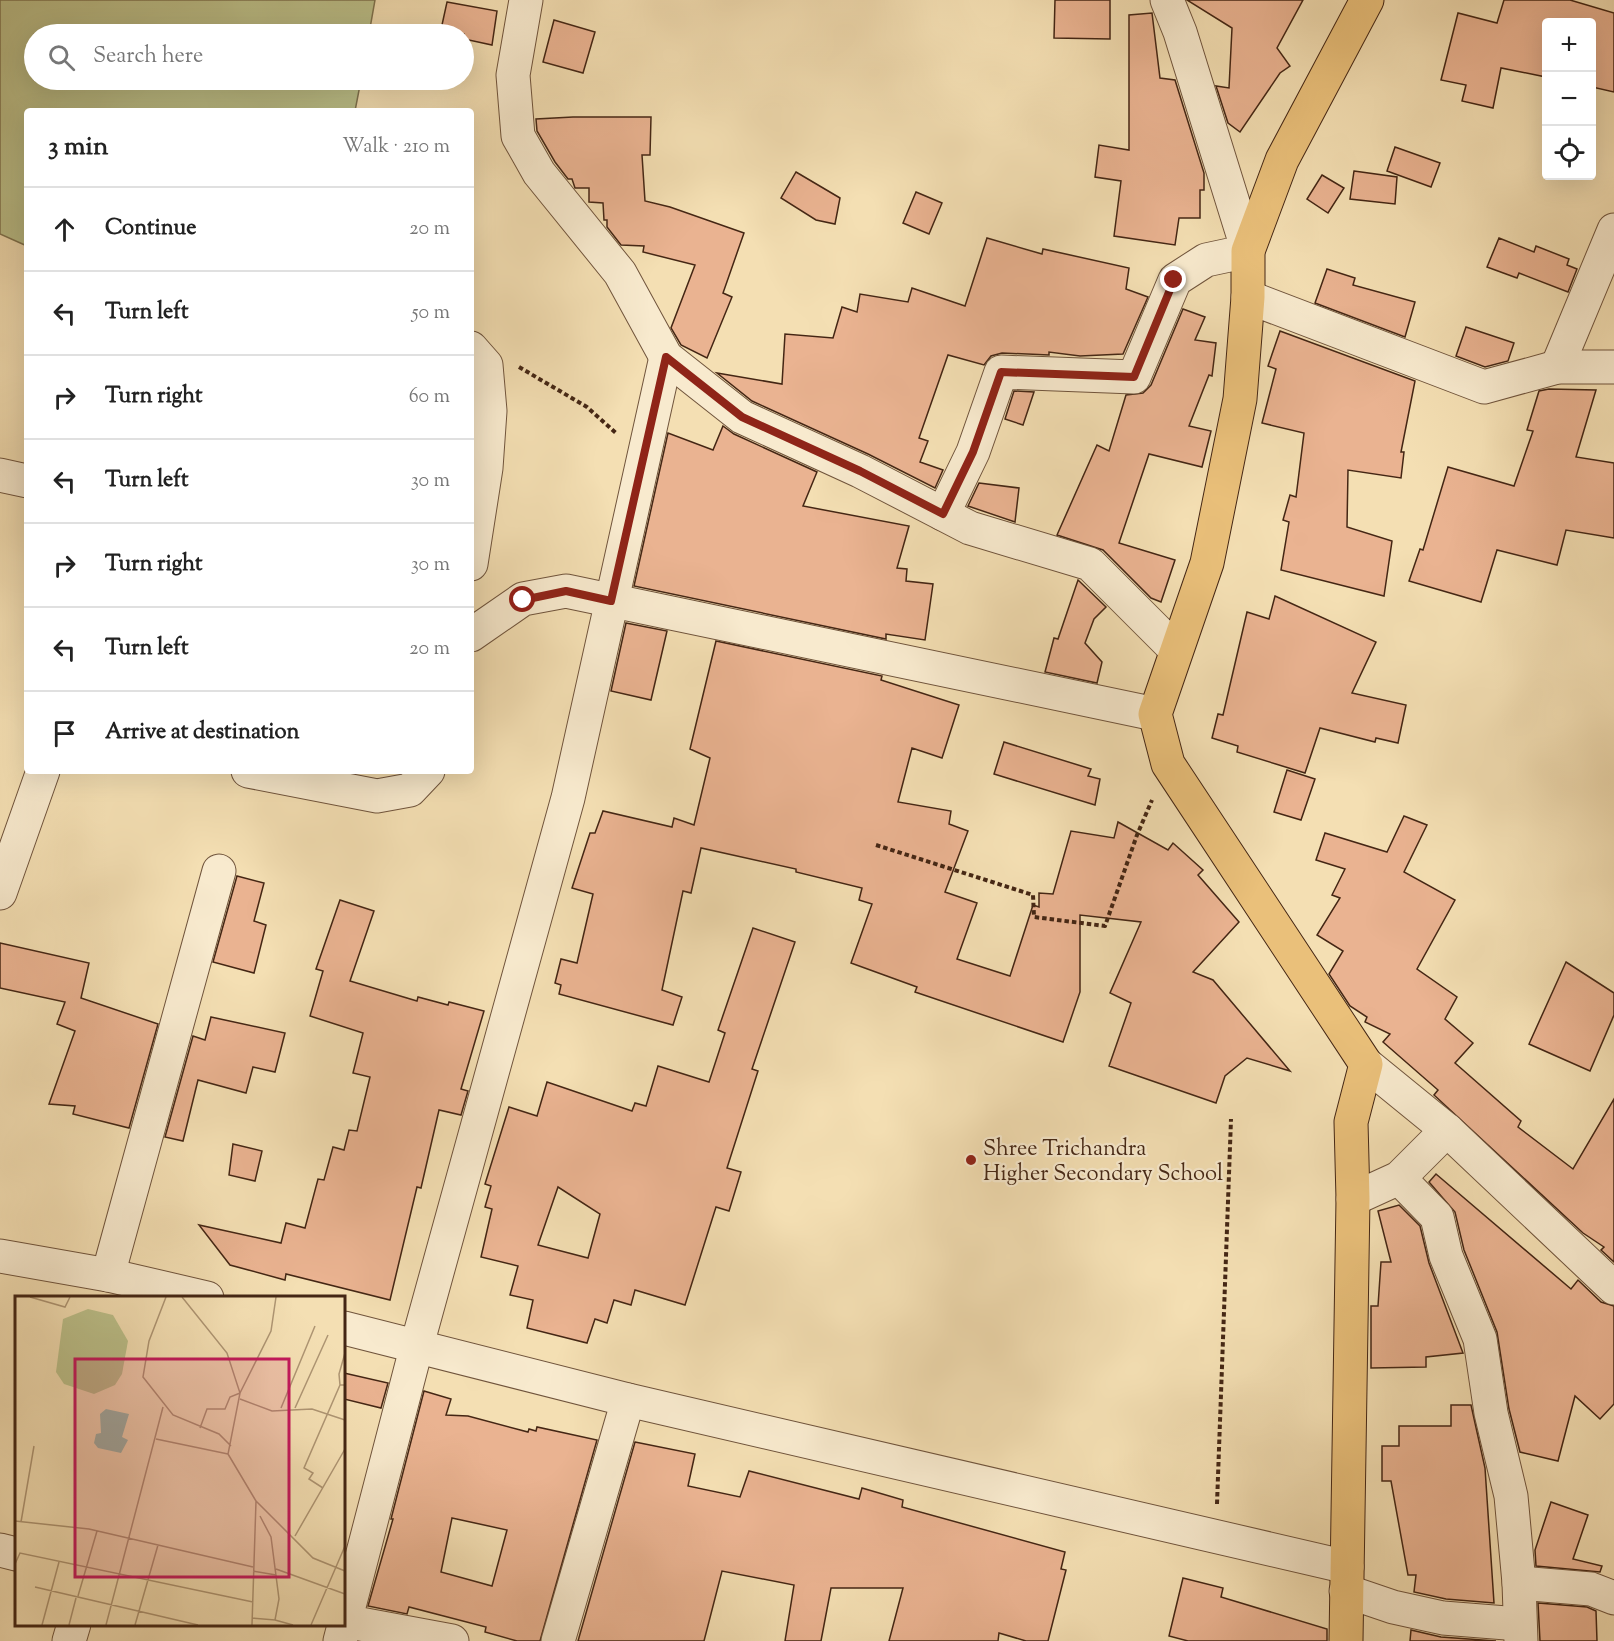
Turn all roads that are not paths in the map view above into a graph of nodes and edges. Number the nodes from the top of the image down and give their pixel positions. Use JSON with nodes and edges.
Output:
{"nodes":[{"id":1,"x":526,"y":0,"type":"edge"},
{"id":2,"x":1167,"y":0,"type":"edge"},
{"id":3,"x":1367,"y":0,"type":"edge"},
{"id":4,"x":1614,"y":230,"type":"edge"},
{"id":5,"x":1248,"y":251,"type":"junction"},
{"id":6,"x":1248,"y":297,"type":"junction"},
{"id":7,"x":474,"y":351,"type":"edge"},
{"id":8,"x":666,"y":357,"type":"junction"},
{"id":9,"x":1557,"y":367,"type":"junction"},
{"id":10,"x":1614,"y":367,"type":"edge"},
{"id":11,"x":0,"y":476,"type":"edge"},
{"id":12,"x":24,"y":480,"type":"edge"},
{"id":13,"x":943,"y":514,"type":"junction"},
{"id":14,"x":474,"y":545,"type":"edge"},
{"id":15,"x":611,"y":601,"type":"junction"},
{"id":16,"x":474,"y":633,"type":"edge"},
{"id":17,"x":1176,"y":650,"type":"junction"},
{"id":18,"x":1155,"y":714,"type":"junction"},
{"id":19,"x":42,"y":774,"type":"edge"},
{"id":20,"x":263,"y":774,"type":"edge"},
{"id":21,"x":425,"y":774,"type":"edge"},
{"id":22,"x":219,"y":871,"type":"dead end"},
{"id":23,"x":0,"y":892,"type":"edge"},
{"id":24,"x":1365,"y":1064,"type":"junction"},
{"id":25,"x":1448,"y":1130,"type":"junction"},
{"id":26,"x":1399,"y":1178,"type":"junction"},
{"id":27,"x":1353,"y":1199,"type":"junction"},
{"id":28,"x":0,"y":1256,"type":"edge"},
{"id":29,"x":108,"y":1275,"type":"junction"},
{"id":30,"x":1614,"y":1288,"type":"edge"},
{"id":31,"x":171,"y":1293,"type":"edge"},
{"id":32,"x":193,"y":1296,"type":"edge"},
{"id":33,"x":345,"y":1328,"type":"edge"},
{"id":34,"x":417,"y":1345,"type":"junction"},
{"id":35,"x":628,"y":1400,"type":"junction"},
{"id":36,"x":0,"y":1550,"type":"edge"},
{"id":37,"x":15,"y":1554,"type":"edge"},
{"id":38,"x":1346,"y":1579,"type":"junction"},
{"id":39,"x":1520,"y":1583,"type":"junction"},
{"id":40,"x":1614,"y":1598,"type":"edge"},
{"id":41,"x":345,"y":1620,"type":"edge"},
{"id":42,"x":73,"y":1626,"type":"edge"},
{"id":43,"x":343,"y":1628,"type":"edge"},
{"id":44,"x":1520,"y":1633,"type":"edge"},
{"id":45,"x":69,"y":1641,"type":"edge"},
{"id":46,"x":452,"y":1641,"type":"edge"},
{"id":47,"x":558,"y":1641,"type":"edge"},
{"id":48,"x":1346,"y":1641,"type":"edge"}],
"edges":[{"from":1,"to":8,"type":"street"},
{"from":2,"to":5,"type":"street"},
{"from":3,"to":5,"type":"main road"},
{"from":4,"to":9,"type":"street"},
{"from":5,"to":6,"type":"main road"},
{"from":5,"to":13,"type":"street"},
{"from":6,"to":9,"type":"street"},
{"from":6,"to":17,"type":"main road"},
{"from":7,"to":14,"type":"street"},
{"from":8,"to":13,"type":"street"},
{"from":8,"to":15,"type":"street"},
{"from":9,"to":10,"type":"street"},
{"from":11,"to":12,"type":"street"},
{"from":13,"to":17,"type":"street"},
{"from":15,"to":16,"type":"street"},
{"from":15,"to":18,"type":"street"},
{"from":15,"to":34,"type":"street"},
{"from":17,"to":18,"type":"main road"},
{"from":18,"to":24,"type":"main road"},
{"from":19,"to":23,"type":"street"},
{"from":20,"to":21,"type":"street"},
{"from":22,"to":29,"type":"street"},
{"from":24,"to":25,"type":"street"},
{"from":24,"to":27,"type":"main road"},
{"from":25,"to":26,"type":"street"},
{"from":25,"to":30,"type":"street"},
{"from":26,"to":27,"type":"street"},
{"from":26,"to":39,"type":"street"},
{"from":27,"to":38,"type":"main road"},
{"from":28,"to":29,"type":"street"},
{"from":29,"to":31,"type":"street"},
{"from":31,"to":32,"type":"street"},
{"from":33,"to":34,"type":"street"},
{"from":34,"to":35,"type":"street"},
{"from":34,"to":41,"type":"street"},
{"from":35,"to":38,"type":"street"},
{"from":35,"to":47,"type":"street"},
{"from":36,"to":37,"type":"street"},
{"from":38,"to":44,"type":"street"},
{"from":38,"to":48,"type":"main road"},
{"from":39,"to":40,"type":"street"},
{"from":39,"to":44,"type":"street"},
{"from":42,"to":45,"type":"street"},
{"from":43,"to":46,"type":"street"}]}
